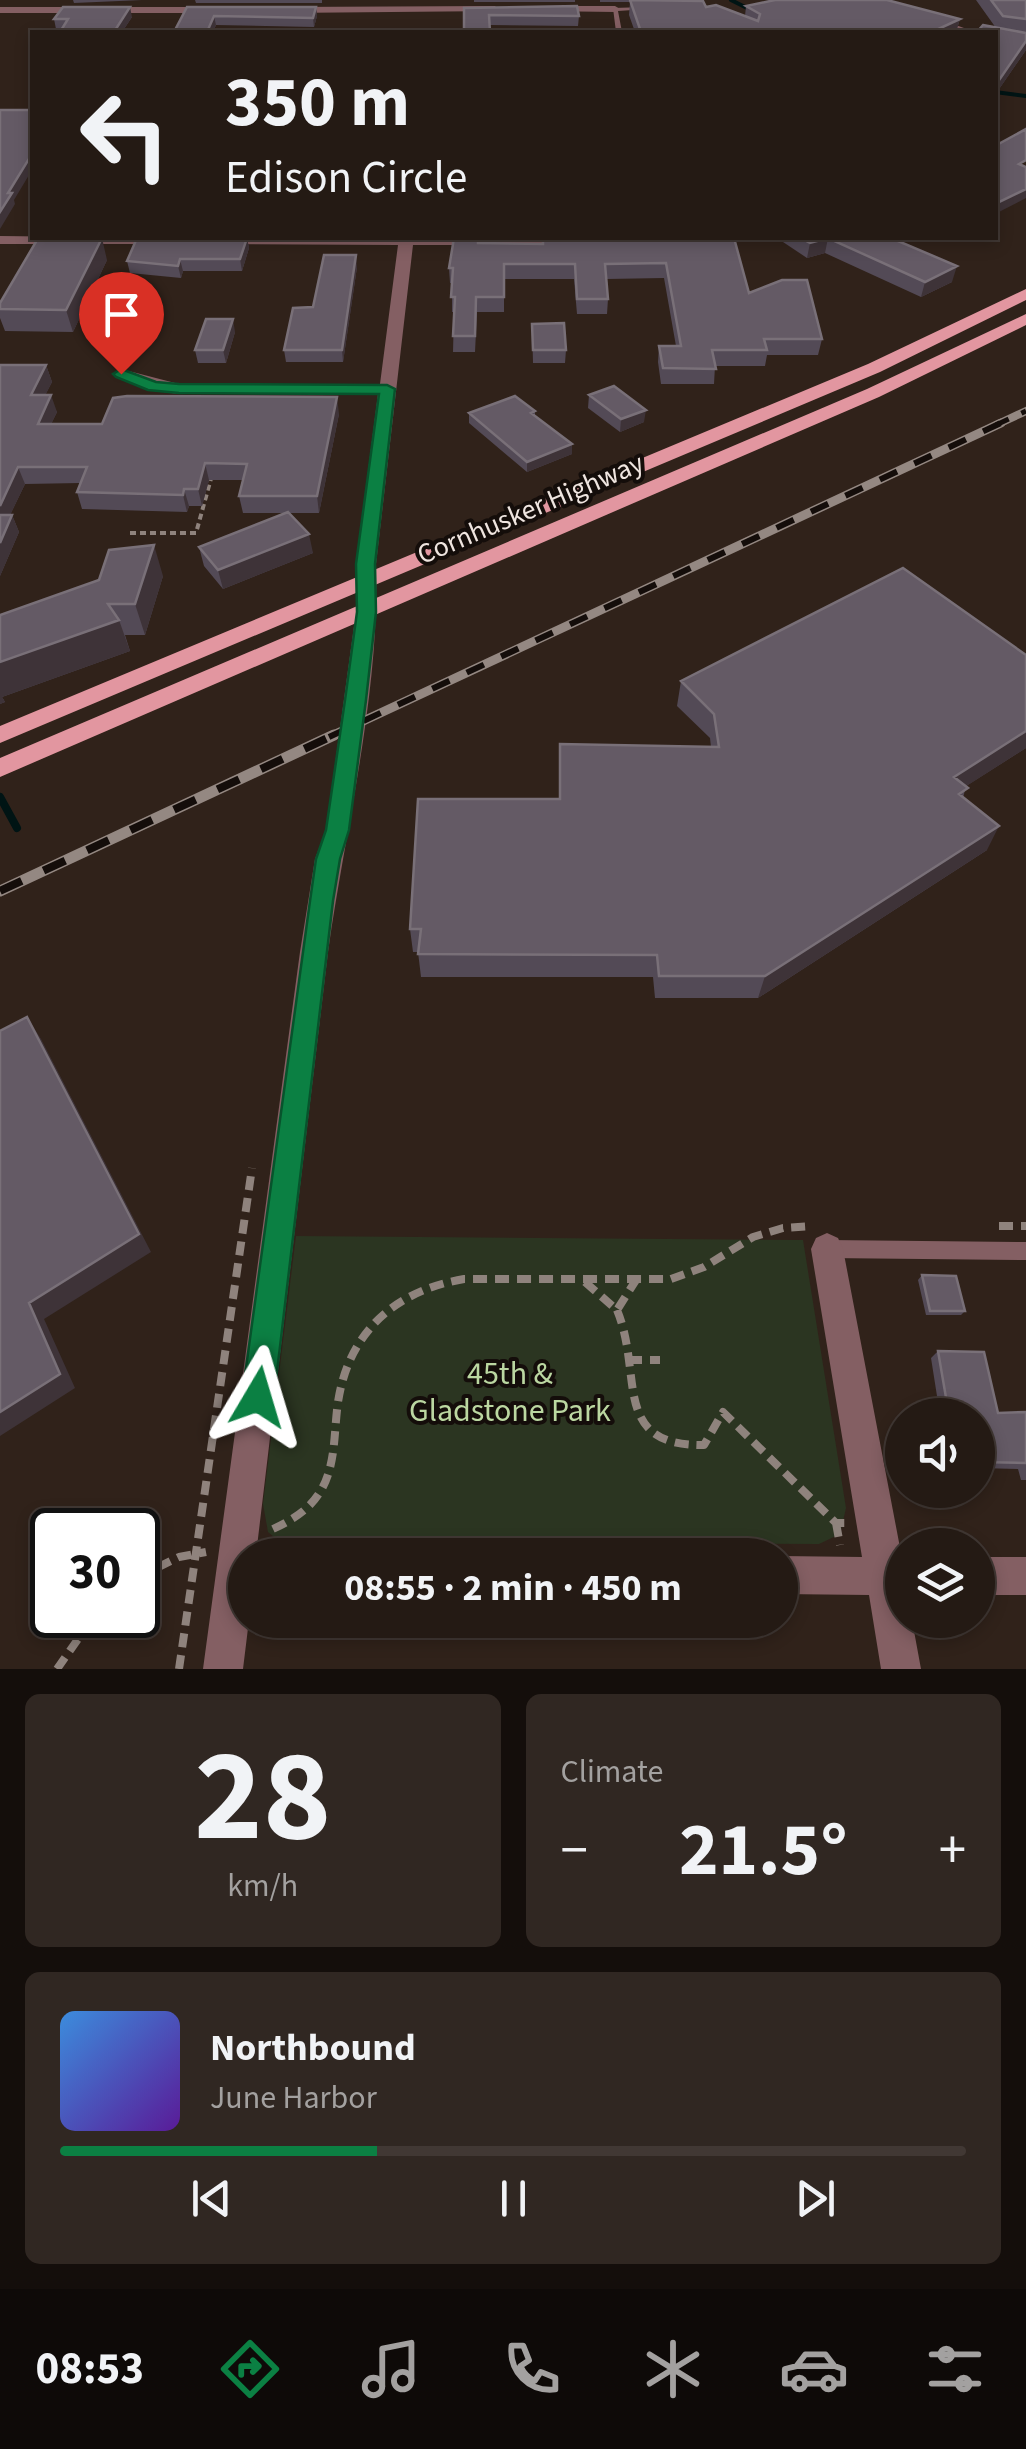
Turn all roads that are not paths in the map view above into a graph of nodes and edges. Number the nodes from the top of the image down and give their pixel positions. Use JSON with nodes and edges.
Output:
{"nodes":[{"id":1,"x":646,"y":0,"type":"edge"},
{"id":2,"x":877,"y":0,"type":"edge"},
{"id":3,"x":166,"y":5,"type":"edge"},
{"id":4,"x":435,"y":5,"type":"edge"},
{"id":5,"x":502,"y":9,"type":"edge"},
{"id":6,"x":539,"y":9,"type":"edge"},
{"id":7,"x":615,"y":9,"type":"junction"},
{"id":8,"x":0,"y":10,"type":"edge"},
{"id":9,"x":232,"y":10,"type":"edge"},
{"id":10,"x":270,"y":10,"type":"edge"},
{"id":11,"x":156,"y":23,"type":"dead end"},
{"id":12,"x":432,"y":30,"type":"edge"},
{"id":13,"x":618,"y":30,"type":"edge"},
{"id":14,"x":962,"y":30,"type":"edge"},
{"id":15,"x":30,"y":239,"type":"edge"},
{"id":16,"x":0,"y":240,"type":"edge"},
{"id":17,"x":406,"y":240,"type":"edge"},
{"id":18,"x":469,"y":240,"type":"edge"},
{"id":19,"x":595,"y":242,"type":"edge"},
{"id":20,"x":1026,"y":294,"type":"edge"},
{"id":21,"x":1026,"y":319,"type":"edge"},
{"id":22,"x":121,"y":374,"type":"dead end"},
{"id":23,"x":387,"y":389,"type":"junction"},
{"id":24,"x":364,"y":582,"type":"junction"},
{"id":25,"x":358,"y":615,"type":"junction"},
{"id":26,"x":0,"y":735,"type":"edge"},
{"id":27,"x":0,"y":768,"type":"edge"},
{"id":28,"x":821,"y":1238,"type":"joint"},
{"id":29,"x":1026,"y":1250,"type":"edge"},
{"id":30,"x":243,"y":1538,"type":"edge"},
{"id":31,"x":885,"y":1548,"type":"edge"},
{"id":32,"x":798,"y":1575,"type":"edge"},
{"id":33,"x":885,"y":1576,"type":"edge"},
{"id":34,"x":995,"y":1576,"type":"edge"},
{"id":35,"x":1026,"y":1576,"type":"edge"},
{"id":36,"x":228,"y":1638,"type":"edge"},
{"id":37,"x":899,"y":1638,"type":"edge"},
{"id":38,"x":223,"y":1669,"type":"edge"},
{"id":39,"x":901,"y":1669,"type":"edge"}],
"edges":[{"from":1,"to":7,"type":"lane"},
{"from":2,"to":14,"type":"street"},
{"from":3,"to":8,"type":"street"},
{"from":3,"to":9,"type":"street"},
{"from":3,"to":11,"type":"street"},
{"from":4,"to":5,"type":"street"},
{"from":4,"to":10,"type":"street"},
{"from":4,"to":12,"type":"street"},
{"from":6,"to":7,"type":"street"},
{"from":7,"to":13,"type":"lane"},
{"from":15,"to":16,"type":"street"},
{"from":17,"to":23,"type":"street"},
{"from":18,"to":19,"type":"street"},
{"from":20,"to":24,"type":"main road","name":"Cornhusker Highway"},
{"from":21,"to":25,"type":"main road","name":"Cornhusker Highway"},
{"from":22,"to":23,"type":"street"},
{"from":23,"to":24,"type":"street"},
{"from":24,"to":25,"type":"street"},
{"from":24,"to":26,"type":"main road","name":"Cornhusker Highway"},
{"from":25,"to":27,"type":"main road","name":"Cornhusker Highway"},
{"from":25,"to":30,"type":"street"},
{"from":28,"to":29,"type":"lane"},
{"from":28,"to":31,"type":"street"},
{"from":32,"to":33,"type":"street"},
{"from":34,"to":35,"type":"street"},
{"from":36,"to":38,"type":"street"},
{"from":37,"to":39,"type":"street"}]}
